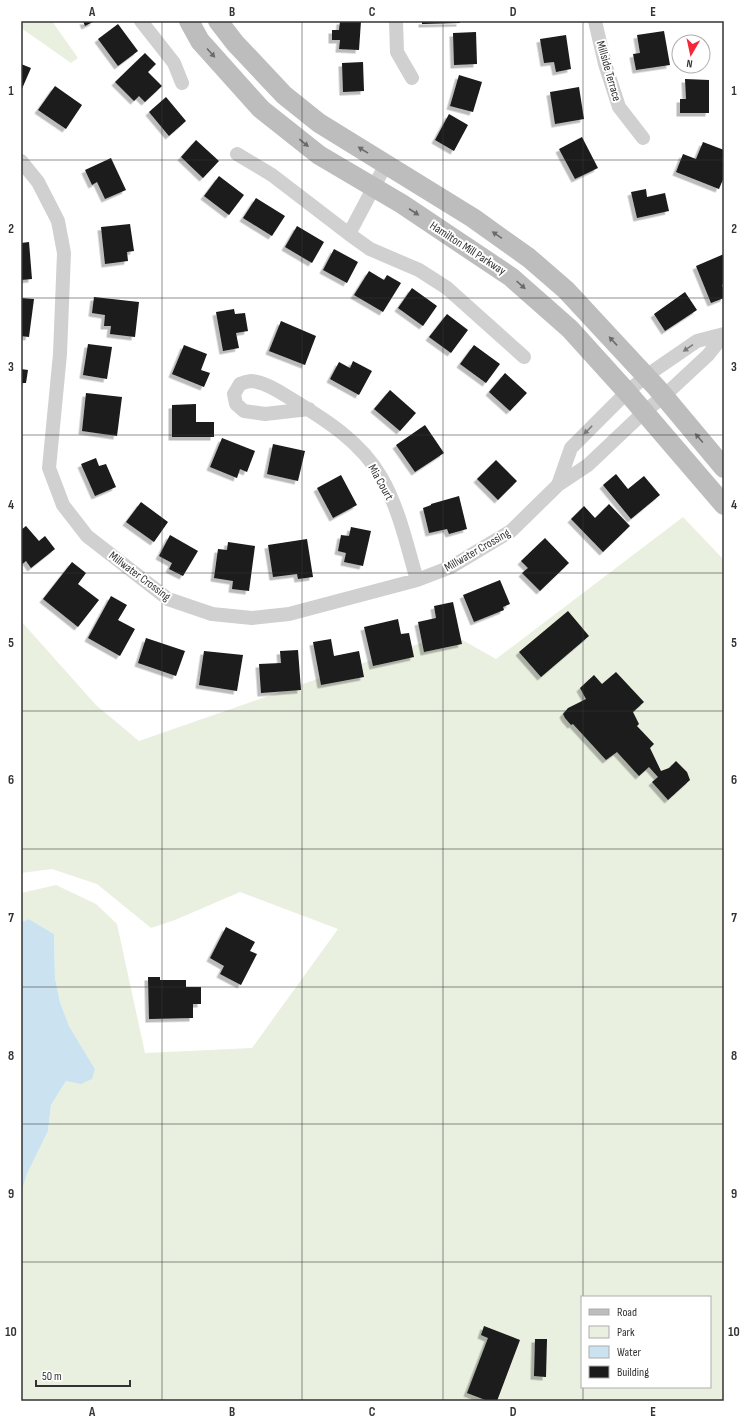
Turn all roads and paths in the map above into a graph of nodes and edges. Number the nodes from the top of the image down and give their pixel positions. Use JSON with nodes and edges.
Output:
{"nodes":[{"id":1,"x":141,"y":21,"type":"edge"},
{"id":2,"x":189,"y":21,"type":"edge"},
{"id":3,"x":218,"y":21,"type":"edge"},
{"id":4,"x":396,"y":21,"type":"edge"},
{"id":5,"x":595,"y":21,"type":"edge"},
{"id":6,"x":412,"y":78,"type":"dead end"},
{"id":7,"x":182,"y":83,"type":"dead end"},
{"id":8,"x":643,"y":138,"type":"dead end"},
{"id":9,"x":237,"y":154,"type":"dead end"},
{"id":10,"x":21,"y":161,"type":"edge"},
{"id":11,"x":386,"y":164,"type":"junction"},
{"id":12,"x":373,"y":187,"type":"junction"},
{"id":13,"x":349,"y":234,"type":"junction"},
{"id":14,"x":724,"y":334,"type":"edge"},
{"id":15,"x":524,"y":357,"type":"dead end"},
{"id":16,"x":646,"y":376,"type":"junction"},
{"id":17,"x":627,"y":392,"type":"junction"},
{"id":18,"x":664,"y":396,"type":"junction"},
{"id":19,"x":309,"y":409,"type":"dead end"},
{"id":20,"x":644,"y":412,"type":"junction"},
{"id":21,"x":724,"y":468,"type":"edge"},
{"id":22,"x":558,"y":485,"type":"junction"},
{"id":23,"x":724,"y":506,"type":"edge"},
{"id":24,"x":417,"y":580,"type":"junction"}],
"edges":[{"from":1,"to":7,"type":"street"},
{"from":2,"to":12,"type":"street","name":"Hamilton Mill Parkway","one_way":true},
{"from":11,"to":3,"type":"street","one_way":true},
{"from":4,"to":6,"type":"street"},
{"from":5,"to":8,"type":"street","name":"Millside Terrace"},
{"from":9,"to":13,"type":"street"},
{"from":10,"to":24,"type":"street","name":"Millwater Crossing"},
{"from":11,"to":12,"type":"street"},
{"from":16,"to":11,"type":"street","one_way":true},
{"from":12,"to":13,"type":"street"},
{"from":12,"to":17,"type":"street","name":"Hamilton Mill Parkway","one_way":true},
{"from":13,"to":15,"type":"street"},
{"from":14,"to":16,"type":"street","name":"Millwater Crossing","one_way":true},
{"from":14,"to":18,"type":"street","name":"Millwater Crossing"},
{"from":16,"to":17,"type":"street","name":"Millwater Crossing"},
{"from":16,"to":18,"type":"street"},
{"from":17,"to":20,"type":"street","name":"Hamilton Mill Parkway"},
{"from":17,"to":22,"type":"street","name":"Millwater Crossing","one_way":true},
{"from":18,"to":20,"type":"street","name":"Millwater Crossing"},
{"from":21,"to":18,"type":"street","one_way":true},
{"from":19,"to":24,"type":"street","name":"Mia Court"},
{"from":20,"to":22,"type":"street","name":"Millwater Crossing"},
{"from":20,"to":23,"type":"street","name":"Hamilton Mill Parkway"},
{"from":22,"to":24,"type":"street","name":"Millwater Crossing"}]}
